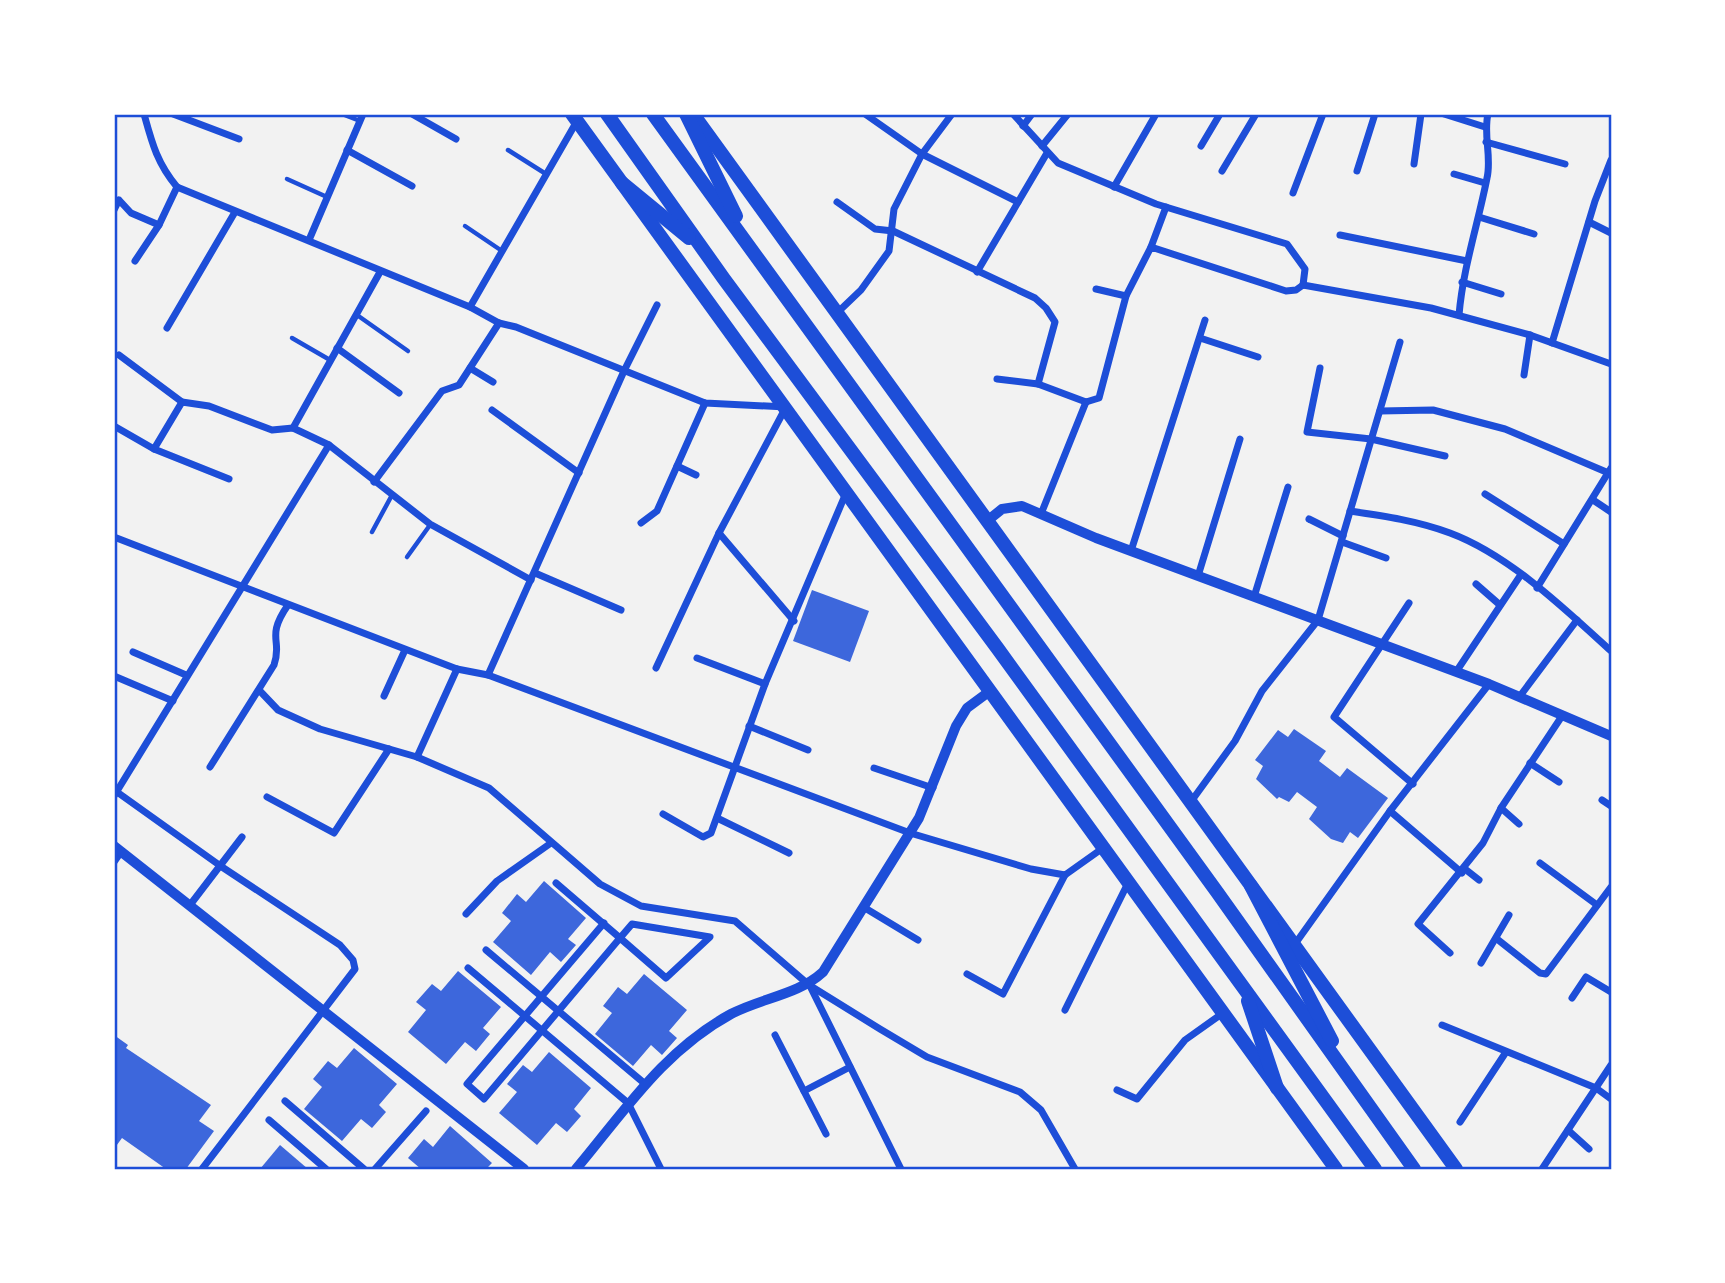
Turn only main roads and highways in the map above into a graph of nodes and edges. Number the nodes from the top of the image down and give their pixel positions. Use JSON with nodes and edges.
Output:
{"nodes":[{"id":1,"x":607,"y":114,"type":"edge"},
{"id":2,"x":653,"y":114,"type":"edge"},
{"id":3,"x":686,"y":114,"type":"edge"},
{"id":4,"x":693,"y":114,"type":"edge"},
{"id":5,"x":575,"y":118,"type":"edge"},
{"id":6,"x":622,"y":183,"type":"junction"},
{"id":7,"x":702,"y":249,"type":"junction"},
{"id":8,"x":756,"y":255,"type":"junction"},
{"id":9,"x":1251,"y":886,"type":"junction"},
{"id":10,"x":1241,"y":983,"type":"junction"},
{"id":11,"x":1277,"y":1088,"type":"junction"},
{"id":12,"x":1359,"y":1092,"type":"junction"},
{"id":13,"x":1332,"y":1168,"type":"edge"},
{"id":14,"x":1375,"y":1169,"type":"edge"},
{"id":15,"x":1414,"y":1169,"type":"edge"},
{"id":16,"x":1456,"y":1169,"type":"edge"}],
"edges":[{"from":1,"to":7,"type":"main road"},
{"from":2,"to":8,"type":"main road"},
{"from":3,"to":8,"type":"main road"},
{"from":4,"to":9,"type":"main road"},
{"from":5,"to":6,"type":"main road"},
{"from":6,"to":7,"type":"main road"},
{"from":6,"to":11,"type":"main road"},
{"from":7,"to":10,"type":"main road"},
{"from":8,"to":12,"type":"main road"},
{"from":9,"to":12,"type":"main road"},
{"from":9,"to":16,"type":"main road"},
{"from":10,"to":11,"type":"main road"},
{"from":10,"to":14,"type":"main road"},
{"from":11,"to":13,"type":"main road"},
{"from":12,"to":15,"type":"main road"}]}
